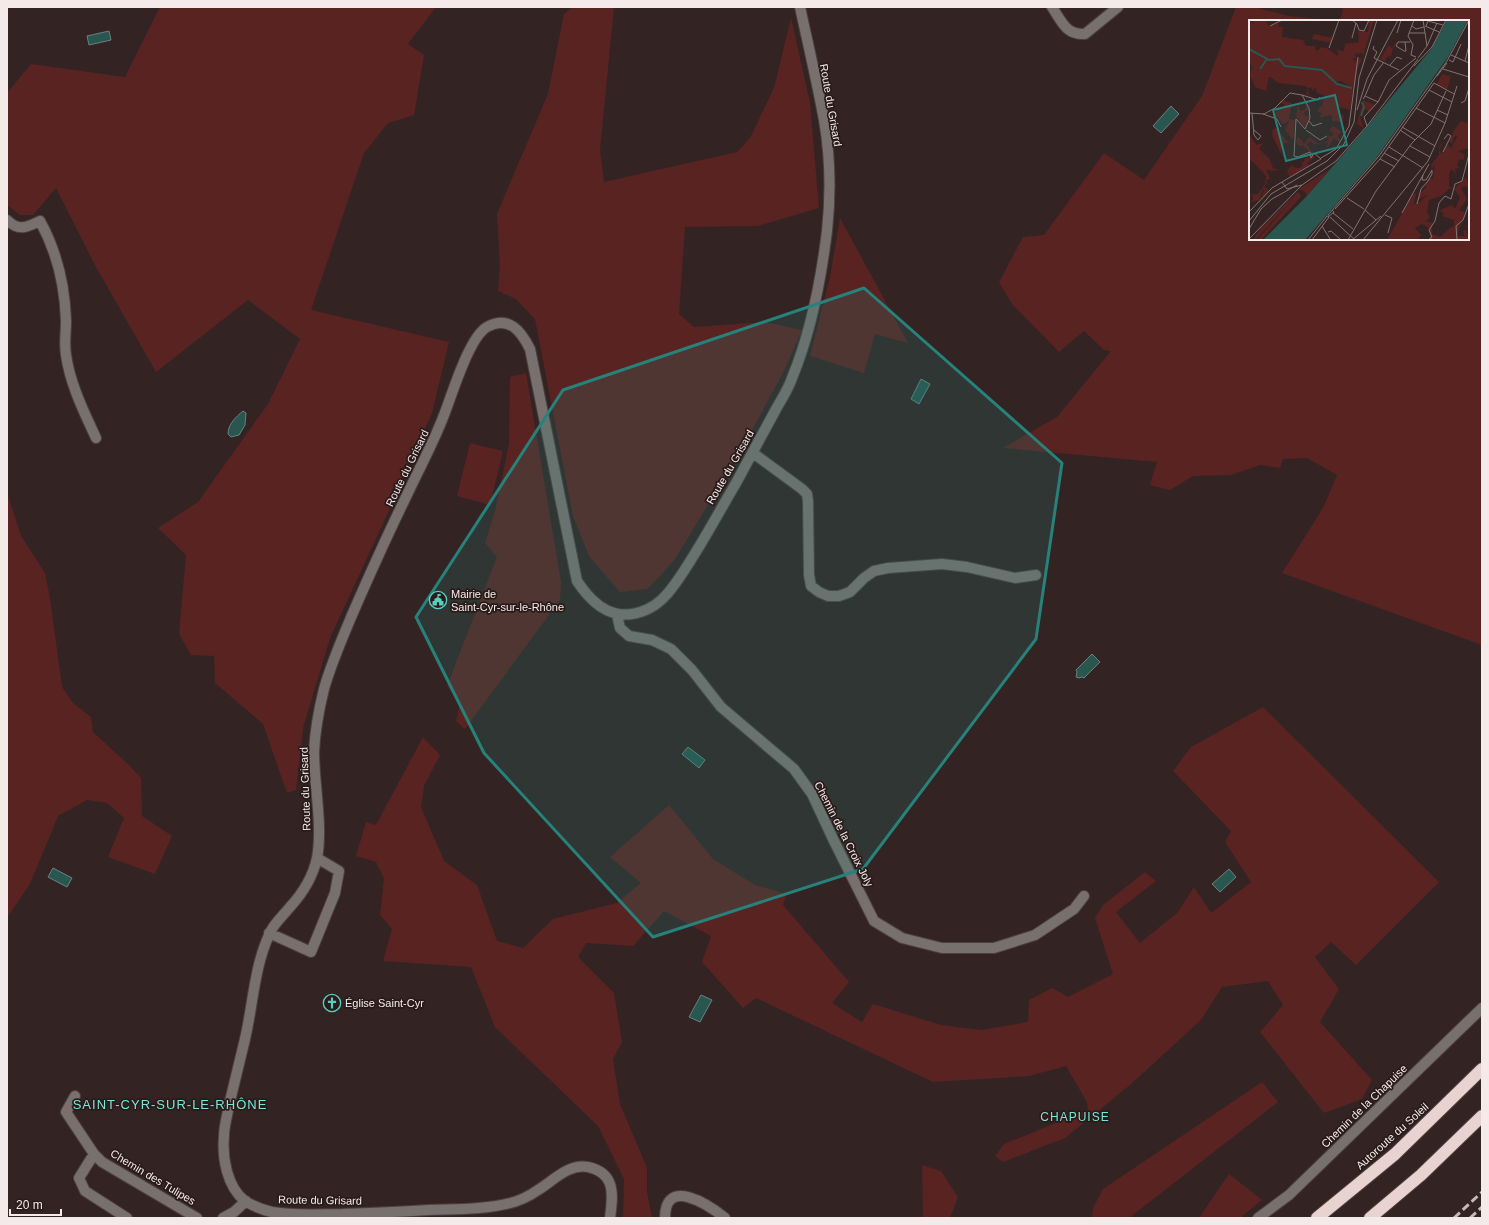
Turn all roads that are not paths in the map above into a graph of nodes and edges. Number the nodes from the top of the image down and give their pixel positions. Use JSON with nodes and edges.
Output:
{"nodes":[{"id":1,"x":800,"y":7,"type":"edge"},
{"id":2,"x":1052,"y":7,"type":"edge"},
{"id":3,"x":1118,"y":7,"type":"edge"},
{"id":4,"x":7,"y":220,"type":"edge"},
{"id":5,"x":96,"y":438,"type":"dead end"},
{"id":6,"x":753,"y":453,"type":"junction"},
{"id":7,"x":1036,"y":575,"type":"dead end"},
{"id":8,"x":617,"y":615,"type":"junction"},
{"id":9,"x":317,"y":858,"type":"junction"},
{"id":10,"x":1084,"y":896,"type":"dead end"},
{"id":11,"x":269,"y":933,"type":"junction"},
{"id":12,"x":1482,"y":1008,"type":"edge"},
{"id":13,"x":1482,"y":1069,"type":"edge"},
{"id":14,"x":75,"y":1096,"type":"dead end"},
{"id":15,"x":1482,"y":1116,"type":"edge"},
{"id":16,"x":94,"y":1154,"type":"junction"},
{"id":17,"x":246,"y":1201,"type":"junction"},
{"id":18,"x":127,"y":1218,"type":"edge"},
{"id":19,"x":197,"y":1218,"type":"edge"},
{"id":20,"x":222,"y":1218,"type":"edge"},
{"id":21,"x":610,"y":1218,"type":"edge"},
{"id":22,"x":665,"y":1218,"type":"edge"},
{"id":23,"x":726,"y":1218,"type":"edge"},
{"id":24,"x":1258,"y":1218,"type":"edge"},
{"id":25,"x":1317,"y":1218,"type":"edge"},
{"id":26,"x":1370,"y":1218,"type":"edge"}],
"edges":[{"from":1,"to":6,"type":"street","name":"Route du Grisard"},
{"from":2,"to":3,"type":"street"},
{"from":4,"to":5,"type":"street"},
{"from":6,"to":7,"type":"street"},
{"from":6,"to":8,"type":"street","name":"Route du Grisard"},
{"from":8,"to":9,"type":"street","name":"Route du Grisard"},
{"from":8,"to":10,"type":"street","name":"Chemin de la Croix Joly"},
{"from":9,"to":11,"type":"street","name":"Route du Grisard"},
{"from":9,"to":11,"type":"street"},
{"from":11,"to":17,"type":"street","name":"Route du Grisard"},
{"from":12,"to":24,"type":"street","name":"Chemin de la Chapuise"},
{"from":13,"to":25,"type":"highway","name":"Autoroute du Soleil"},
{"from":14,"to":16,"type":"street","name":"Chemin des Tulipes"},
{"from":15,"to":26,"type":"highway"},
{"from":16,"to":18,"type":"street"},
{"from":16,"to":19,"type":"street","name":"Chemin des Tulipes"},
{"from":17,"to":20,"type":"street"},
{"from":17,"to":21,"type":"street","name":"Route du Grisard"},
{"from":22,"to":23,"type":"street"}]}
